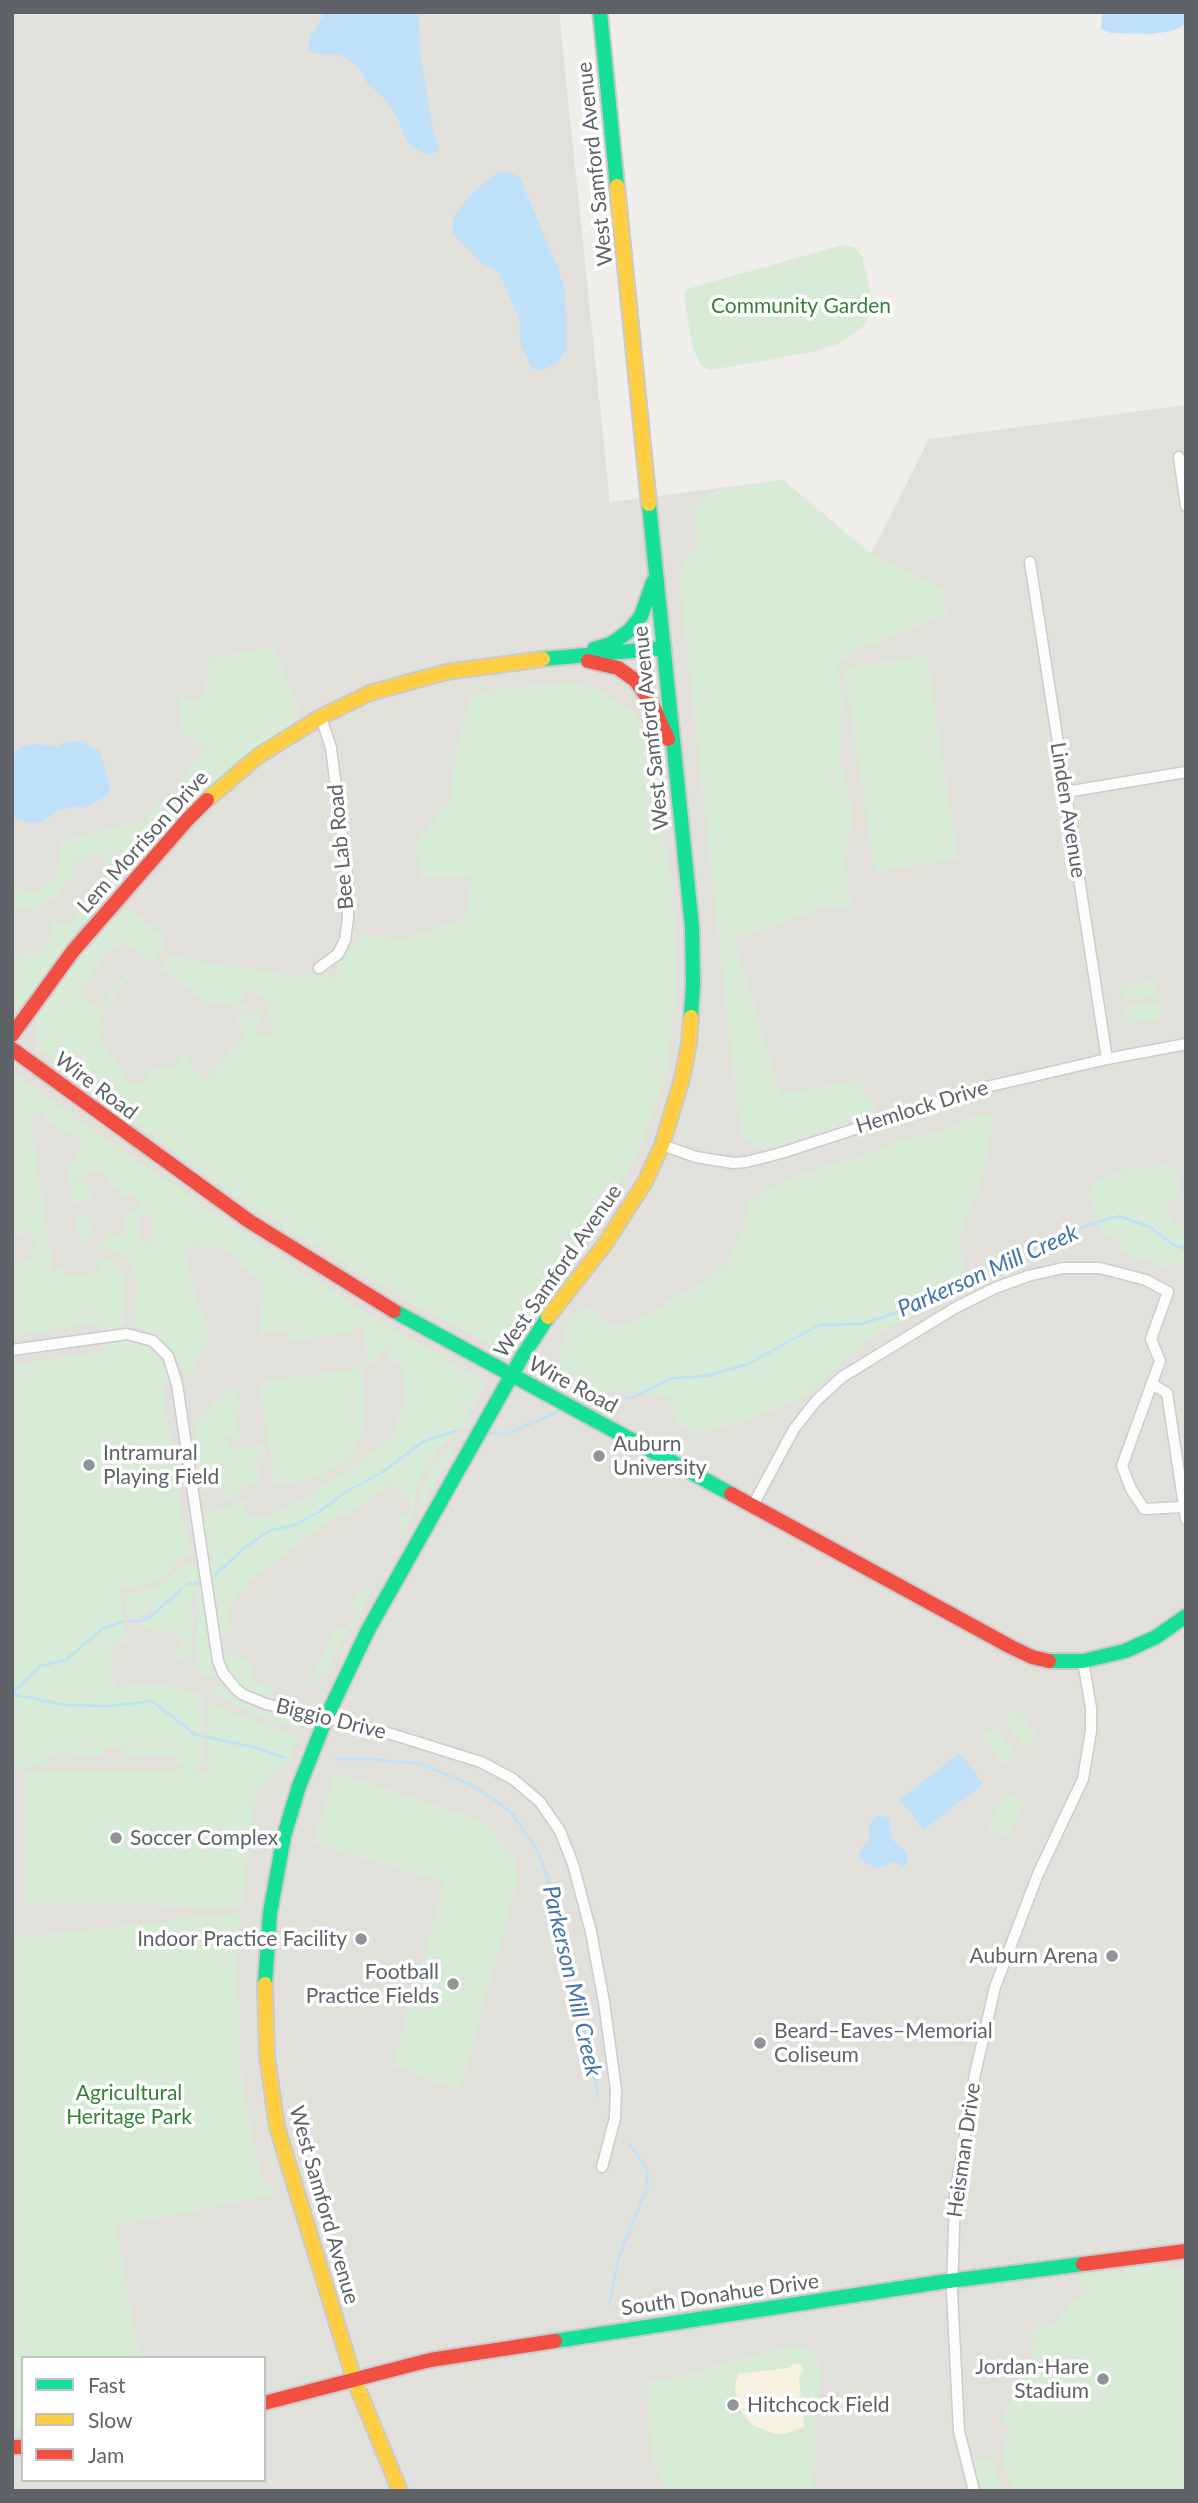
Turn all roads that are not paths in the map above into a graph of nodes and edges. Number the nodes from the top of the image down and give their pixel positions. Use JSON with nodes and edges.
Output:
{"nodes":[{"id":1,"x":600,"y":12,"type":"edge"},
{"id":2,"x":1179,"y":457,"type":"dead end"},
{"id":3,"x":1186,"y":506,"type":"edge"},
{"id":4,"x":1030,"y":562,"type":"dead end"},
{"id":5,"x":656,"y":573,"type":"junction"},
{"id":6,"x":664,"y":648,"type":"junction"},
{"id":7,"x":569,"y":658,"type":"junction"},
{"id":8,"x":321,"y":717,"type":"junction"},
{"id":9,"x":674,"y":752,"type":"junction"},
{"id":10,"x":1186,"y":772,"type":"edge"},
{"id":11,"x":1066,"y":792,"type":"junction"},
{"id":12,"x":319,"y":968,"type":"dead end"},
{"id":13,"x":12,"y":1035,"type":"edge"},
{"id":14,"x":1186,"y":1044,"type":"edge"},
{"id":15,"x":12,"y":1049,"type":"edge"},
{"id":16,"x":1107,"y":1059,"type":"junction"},
{"id":17,"x":662,"y":1145,"type":"junction"},
{"id":18,"x":12,"y":1350,"type":"edge"},
{"id":19,"x":511,"y":1375,"type":"junction"},
{"id":20,"x":1152,"y":1384,"type":"junction"},
{"id":21,"x":753,"y":1505,"type":"junction"},
{"id":22,"x":1183,"y":1507,"type":"junction"},
{"id":23,"x":1186,"y":1519,"type":"edge"},
{"id":24,"x":1186,"y":1616,"type":"edge"},
{"id":25,"x":1083,"y":1661,"type":"junction"},
{"id":26,"x":327,"y":1716,"type":"junction"},
{"id":27,"x":603,"y":2167,"type":"dead end"},
{"id":28,"x":1186,"y":2251,"type":"edge"},
{"id":29,"x":951,"y":2280,"type":"junction"},
{"id":30,"x":354,"y":2379,"type":"junction"},
{"id":31,"x":266,"y":2402,"type":"edge"},
{"id":32,"x":400,"y":2491,"type":"edge"},
{"id":33,"x":974,"y":2491,"type":"edge"}],
"edges":[{"from":1,"to":5,"type":"street","name":"West Samford Avenue"},
{"from":2,"to":3,"type":"street"},
{"from":4,"to":11,"type":"street","name":"Linden Avenue"},
{"from":5,"to":6,"type":"street","name":"West Samford Avenue"},
{"from":5,"to":7,"type":"street"},
{"from":6,"to":7,"type":"street","name":"Lem Morrison Drive"},
{"from":6,"to":9,"type":"street","name":"West Samford Avenue"},
{"from":7,"to":8,"type":"street","name":"Lem Morrison Drive"},
{"from":7,"to":9,"type":"street"},
{"from":8,"to":12,"type":"street","name":"Bee Lab Road"},
{"from":8,"to":13,"type":"street","name":"Lem Morrison Drive"},
{"from":9,"to":17,"type":"street","name":"West Samford Avenue"},
{"from":10,"to":11,"type":"street"},
{"from":11,"to":16,"type":"street","name":"Linden Avenue"},
{"from":14,"to":16,"type":"street","name":"Hemlock Drive"},
{"from":15,"to":19,"type":"street","name":"Wire Road"},
{"from":16,"to":17,"type":"street","name":"Hemlock Drive"},
{"from":17,"to":19,"type":"street","name":"West Samford Avenue"},
{"from":18,"to":26,"type":"street","name":"Biggio Drive"},
{"from":19,"to":21,"type":"street","name":"Wire Road"},
{"from":19,"to":26,"type":"street","name":"West Samford Avenue"},
{"from":20,"to":21,"type":"street"},
{"from":20,"to":22,"type":"street"},
{"from":20,"to":22,"type":"street"},
{"from":21,"to":25,"type":"street","name":"Wire Road"},
{"from":22,"to":23,"type":"street"},
{"from":24,"to":25,"type":"street","name":"Wire Road"},
{"from":25,"to":29,"type":"street","name":"Heisman Drive"},
{"from":26,"to":27,"type":"street","name":"Biggio Drive"},
{"from":26,"to":30,"type":"street","name":"West Samford Avenue"},
{"from":28,"to":29,"type":"street","name":"South Donahue Drive"},
{"from":29,"to":30,"type":"street","name":"South Donahue Drive"},
{"from":29,"to":33,"type":"street","name":"Heisman Drive"},
{"from":30,"to":31,"type":"street","name":"South Donahue Drive"},
{"from":30,"to":32,"type":"street","name":"West Samford Avenue"}]}
